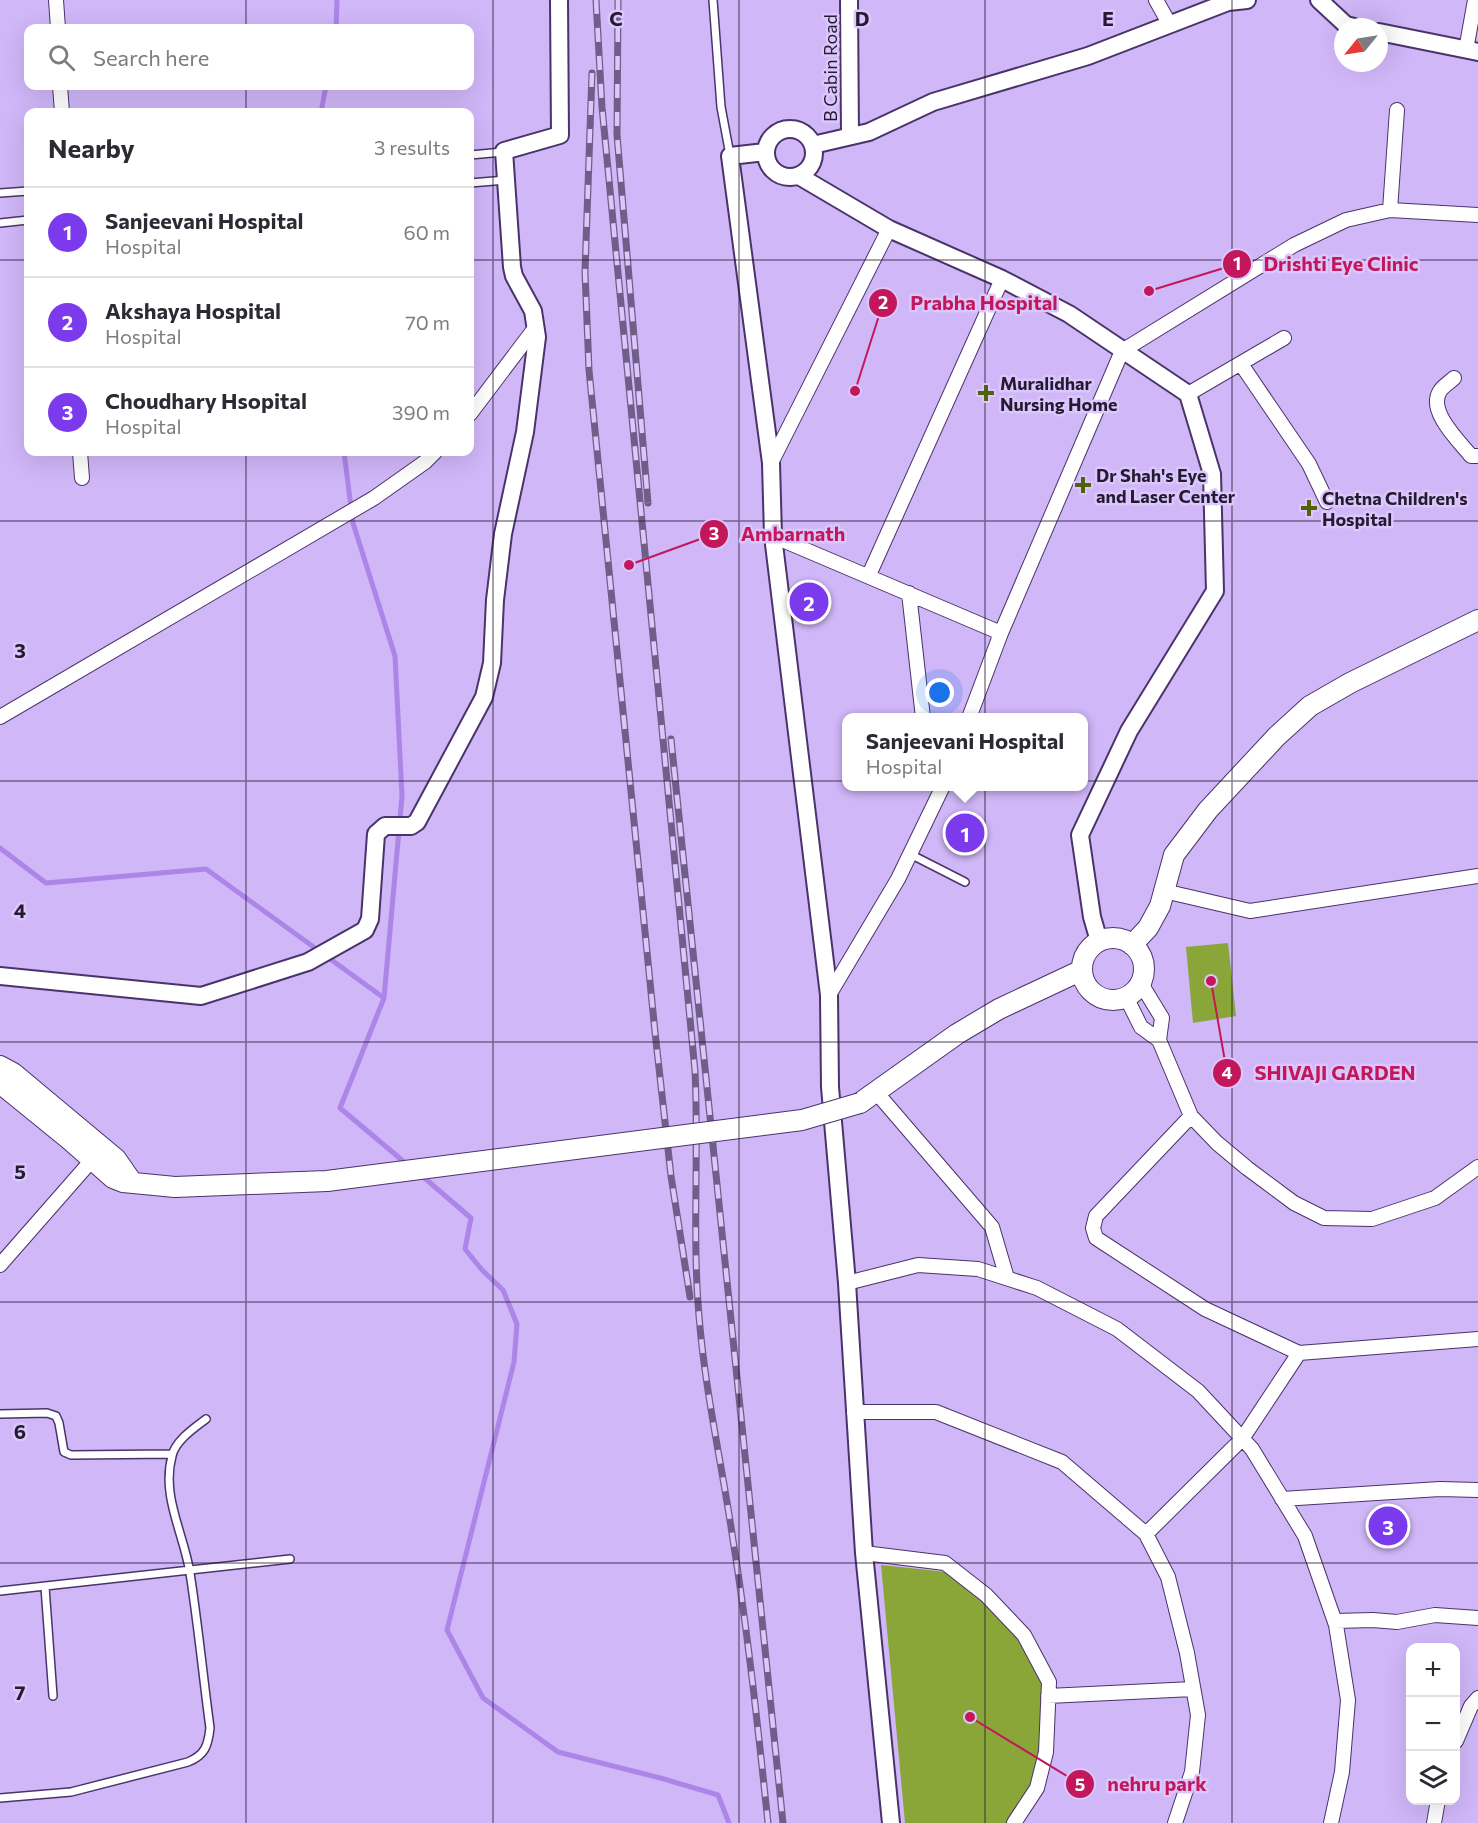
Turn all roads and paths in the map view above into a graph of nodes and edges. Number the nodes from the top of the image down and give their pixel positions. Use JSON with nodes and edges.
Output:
{"nodes":[{"id":1,"x":56,"y":0,"type":"edge"},
{"id":2,"x":559,"y":0,"type":"edge"},
{"id":3,"x":713,"y":0,"type":"edge"},
{"id":4,"x":849,"y":0,"type":"edge"},
{"id":5,"x":1156,"y":0,"type":"edge"},
{"id":6,"x":1248,"y":0,"type":"edge"},
{"id":7,"x":1319,"y":0,"type":"edge"},
{"id":8,"x":1475,"y":0,"type":"edge"},
{"id":9,"x":1338,"y":18,"type":"edge"},
{"id":10,"x":58,"y":24,"type":"edge"},
{"id":11,"x":1170,"y":25,"type":"junction"},
{"id":12,"x":1388,"y":34,"type":"edge"},
{"id":13,"x":1472,"y":51,"type":"edge"},
{"id":14,"x":60,"y":90,"type":"edge"},
{"id":15,"x":62,"y":108,"type":"edge"},
{"id":16,"x":1397,"y":110,"type":"dead end"},
{"id":17,"x":850,"y":136,"type":"junction"},
{"id":18,"x":813,"y":145,"type":"junction"},
{"id":19,"x":504,"y":152,"type":"junction"},
{"id":20,"x":765,"y":152,"type":"junction"},
{"id":21,"x":474,"y":155,"type":"edge"},
{"id":22,"x":730,"y":156,"type":"junction"},
{"id":23,"x":799,"y":176,"type":"junction"},
{"id":24,"x":506,"y":180,"type":"junction"},
{"id":25,"x":474,"y":183,"type":"edge"},
{"id":26,"x":24,"y":191,"type":"edge"},
{"id":27,"x":0,"y":193,"type":"edge"},
{"id":28,"x":1390,"y":210,"type":"junction"},
{"id":29,"x":1478,"y":215,"type":"edge"},
{"id":30,"x":24,"y":220,"type":"edge"},
{"id":31,"x":0,"y":223,"type":"edge"},
{"id":32,"x":890,"y":229,"type":"junction"},
{"id":33,"x":1002,"y":279,"type":"junction"},
{"id":34,"x":536,"y":328,"type":"junction"},
{"id":35,"x":1284,"y":338,"type":"dead end"},
{"id":36,"x":1122,"y":351,"type":"junction"},
{"id":37,"x":1240,"y":363,"type":"junction"},
{"id":38,"x":1454,"y":378,"type":"dead end"},
{"id":39,"x":1188,"y":394,"type":"junction"},
{"id":40,"x":474,"y":409,"type":"edge"},
{"id":41,"x":80,"y":456,"type":"edge"},
{"id":42,"x":431,"y":456,"type":"edge"},
{"id":43,"x":1478,"y":456,"type":"edge"},
{"id":44,"x":771,"y":463,"type":"junction"},
{"id":45,"x":82,"y":478,"type":"dead end"},
{"id":46,"x":1328,"y":502,"type":"dead end"},
{"id":47,"x":773,"y":536,"type":"junction"},
{"id":48,"x":869,"y":575,"type":"junction"},
{"id":49,"x":909,"y":593,"type":"junction"},
{"id":50,"x":1478,"y":620,"type":"edge"},
{"id":51,"x":1001,"y":633,"type":"junction"},
{"id":52,"x":923,"y":713,"type":"edge"},
{"id":53,"x":971,"y":713,"type":"edge"},
{"id":54,"x":1,"y":715,"type":"edge"},
{"id":55,"x":940,"y":791,"type":"edge"},
{"id":56,"x":910,"y":855,"type":"junction"},
{"id":57,"x":1478,"y":876,"type":"edge"},
{"id":58,"x":965,"y":882,"type":"dead end"},
{"id":59,"x":1164,"y":891,"type":"junction"},
{"id":60,"x":1099,"y":941,"type":"junction"},
{"id":61,"x":1132,"y":945,"type":"junction"},
{"id":62,"x":1082,"y":970,"type":"junction"},
{"id":63,"x":0,"y":976,"type":"edge"},
{"id":64,"x":1140,"y":982,"type":"junction"},
{"id":65,"x":830,"y":995,"type":"junction"},
{"id":66,"x":1126,"y":997,"type":"junction"},
{"id":67,"x":1159,"y":1041,"type":"junction"},
{"id":68,"x":0,"y":1066,"type":"edge"},
{"id":69,"x":0,"y":1083,"type":"edge"},
{"id":70,"x":876,"y":1092,"type":"junction"},
{"id":71,"x":1191,"y":1116,"type":"junction"},
{"id":72,"x":92,"y":1160,"type":"junction"},
{"id":73,"x":1478,"y":1167,"type":"edge"},
{"id":74,"x":132,"y":1182,"type":"junction"},
{"id":75,"x":0,"y":1265,"type":"edge"},
{"id":76,"x":1007,"y":1278,"type":"junction"},
{"id":77,"x":847,"y":1283,"type":"junction"},
{"id":78,"x":1478,"y":1339,"type":"edge"},
{"id":79,"x":1299,"y":1353,"type":"junction"},
{"id":80,"x":854,"y":1412,"type":"junction"},
{"id":81,"x":0,"y":1414,"type":"edge"},
{"id":82,"x":206,"y":1419,"type":"dead end"},
{"id":83,"x":1242,"y":1439,"type":"junction"},
{"id":84,"x":172,"y":1454,"type":"junction"},
{"id":85,"x":1478,"y":1490,"type":"edge"},
{"id":86,"x":1282,"y":1499,"type":"junction"},
{"id":87,"x":1146,"y":1534,"type":"junction"},
{"id":88,"x":864,"y":1553,"type":"junction"},
{"id":89,"x":290,"y":1559,"type":"dead end"},
{"id":90,"x":190,"y":1571,"type":"junction"},
{"id":91,"x":45,"y":1587,"type":"junction"},
{"id":92,"x":0,"y":1591,"type":"edge"},
{"id":93,"x":1478,"y":1618,"type":"edge"},
{"id":94,"x":1335,"y":1622,"type":"junction"},
{"id":95,"x":1193,"y":1689,"type":"junction"},
{"id":96,"x":53,"y":1696,"type":"dead end"},
{"id":97,"x":1048,"y":1696,"type":"junction"},
{"id":98,"x":1478,"y":1698,"type":"edge"},
{"id":99,"x":1460,"y":1730,"type":"edge"},
{"id":100,"x":0,"y":1798,"type":"edge"},
{"id":101,"x":1437,"y":1805,"type":"edge"},
{"id":102,"x":891,"y":1823,"type":"edge"},
{"id":103,"x":1014,"y":1823,"type":"edge"},
{"id":104,"x":1175,"y":1823,"type":"edge"},
{"id":105,"x":1331,"y":1823,"type":"edge"},
{"id":106,"x":1434,"y":1823,"type":"edge"}],
"edges":[{"from":1,"to":10,"type":"street"},
{"from":2,"to":19,"type":"street"},
{"from":3,"to":22,"type":"lane"},
{"from":4,"to":17,"type":"street","name":"B Cabin Road"},
{"from":5,"to":11,"type":"street"},
{"from":6,"to":11,"type":"street"},
{"from":7,"to":9,"type":"street"},
{"from":8,"to":13,"type":"street"},
{"from":11,"to":17,"type":"street"},
{"from":12,"to":13,"type":"street"},
{"from":14,"to":15,"type":"street"},
{"from":16,"to":28,"type":"street"},
{"from":17,"to":18,"type":"street"},
{"from":18,"to":20,"type":"street"},
{"from":18,"to":23,"type":"street"},
{"from":19,"to":21,"type":"lane"},
{"from":19,"to":24,"type":"street"},
{"from":20,"to":22,"type":"street"},
{"from":20,"to":23,"type":"street"},
{"from":22,"to":44,"type":"street"},
{"from":23,"to":32,"type":"street"},
{"from":24,"to":25,"type":"lane"},
{"from":24,"to":34,"type":"street"},
{"from":26,"to":27,"type":"lane"},
{"from":28,"to":29,"type":"street"},
{"from":28,"to":36,"type":"street"},
{"from":30,"to":31,"type":"lane"},
{"from":32,"to":33,"type":"street"},
{"from":32,"to":44,"type":"street"},
{"from":33,"to":36,"type":"street"},
{"from":33,"to":48,"type":"street"},
{"from":34,"to":40,"type":"street"},
{"from":34,"to":63,"type":"street"},
{"from":35,"to":37,"type":"street"},
{"from":36,"to":39,"type":"street"},
{"from":36,"to":51,"type":"street"},
{"from":37,"to":39,"type":"street"},
{"from":37,"to":46,"type":"street"},
{"from":38,"to":43,"type":"street"},
{"from":39,"to":60,"type":"street"},
{"from":41,"to":45,"type":"street"},
{"from":42,"to":54,"type":"street"},
{"from":44,"to":47,"type":"street"},
{"from":47,"to":48,"type":"street"},
{"from":47,"to":65,"type":"street"},
{"from":48,"to":49,"type":"street"},
{"from":49,"to":51,"type":"street"},
{"from":49,"to":52,"type":"street"},
{"from":50,"to":59,"type":"main road"},
{"from":51,"to":53,"type":"street"},
{"from":55,"to":56,"type":"street"},
{"from":56,"to":58,"type":"lane"},
{"from":56,"to":65,"type":"street"},
{"from":57,"to":59,"type":"street"},
{"from":59,"to":61,"type":"main road"},
{"from":60,"to":61,"type":"main road"},
{"from":60,"to":62,"type":"main road"},
{"from":61,"to":64,"type":"main road"},
{"from":62,"to":66,"type":"main road"},
{"from":62,"to":70,"type":"main road"},
{"from":64,"to":66,"type":"main road"},
{"from":64,"to":67,"type":"street"},
{"from":65,"to":77,"type":"street"},
{"from":66,"to":67,"type":"street"},
{"from":67,"to":71,"type":"street"},
{"from":68,"to":74,"type":"main road"},
{"from":69,"to":72,"type":"main road"},
{"from":70,"to":74,"type":"main road","bridge":true},
{"from":70,"to":76,"type":"street"},
{"from":71,"to":73,"type":"street"},
{"from":71,"to":79,"type":"street"},
{"from":72,"to":74,"type":"main road"},
{"from":72,"to":75,"type":"street"},
{"from":76,"to":77,"type":"street"},
{"from":76,"to":83,"type":"street"},
{"from":77,"to":80,"type":"street"},
{"from":78,"to":79,"type":"street"},
{"from":79,"to":83,"type":"street"},
{"from":80,"to":87,"type":"street"},
{"from":80,"to":88,"type":"street"},
{"from":81,"to":84,"type":"lane"},
{"from":82,"to":84,"type":"lane"},
{"from":83,"to":86,"type":"street"},
{"from":83,"to":87,"type":"street"},
{"from":84,"to":90,"type":"lane"},
{"from":85,"to":86,"type":"street"},
{"from":86,"to":94,"type":"street"},
{"from":87,"to":95,"type":"street"},
{"from":88,"to":97,"type":"street"},
{"from":88,"to":102,"type":"street"},
{"from":89,"to":90,"type":"lane"},
{"from":90,"to":91,"type":"lane"},
{"from":90,"to":100,"type":"lane"},
{"from":91,"to":92,"type":"lane"},
{"from":91,"to":96,"type":"lane"},
{"from":93,"to":94,"type":"street"},
{"from":94,"to":105,"type":"street"},
{"from":95,"to":97,"type":"street"},
{"from":95,"to":104,"type":"street"},
{"from":97,"to":103,"type":"street"},
{"from":98,"to":99,"type":"street"},
{"from":101,"to":106,"type":"street"}]}
